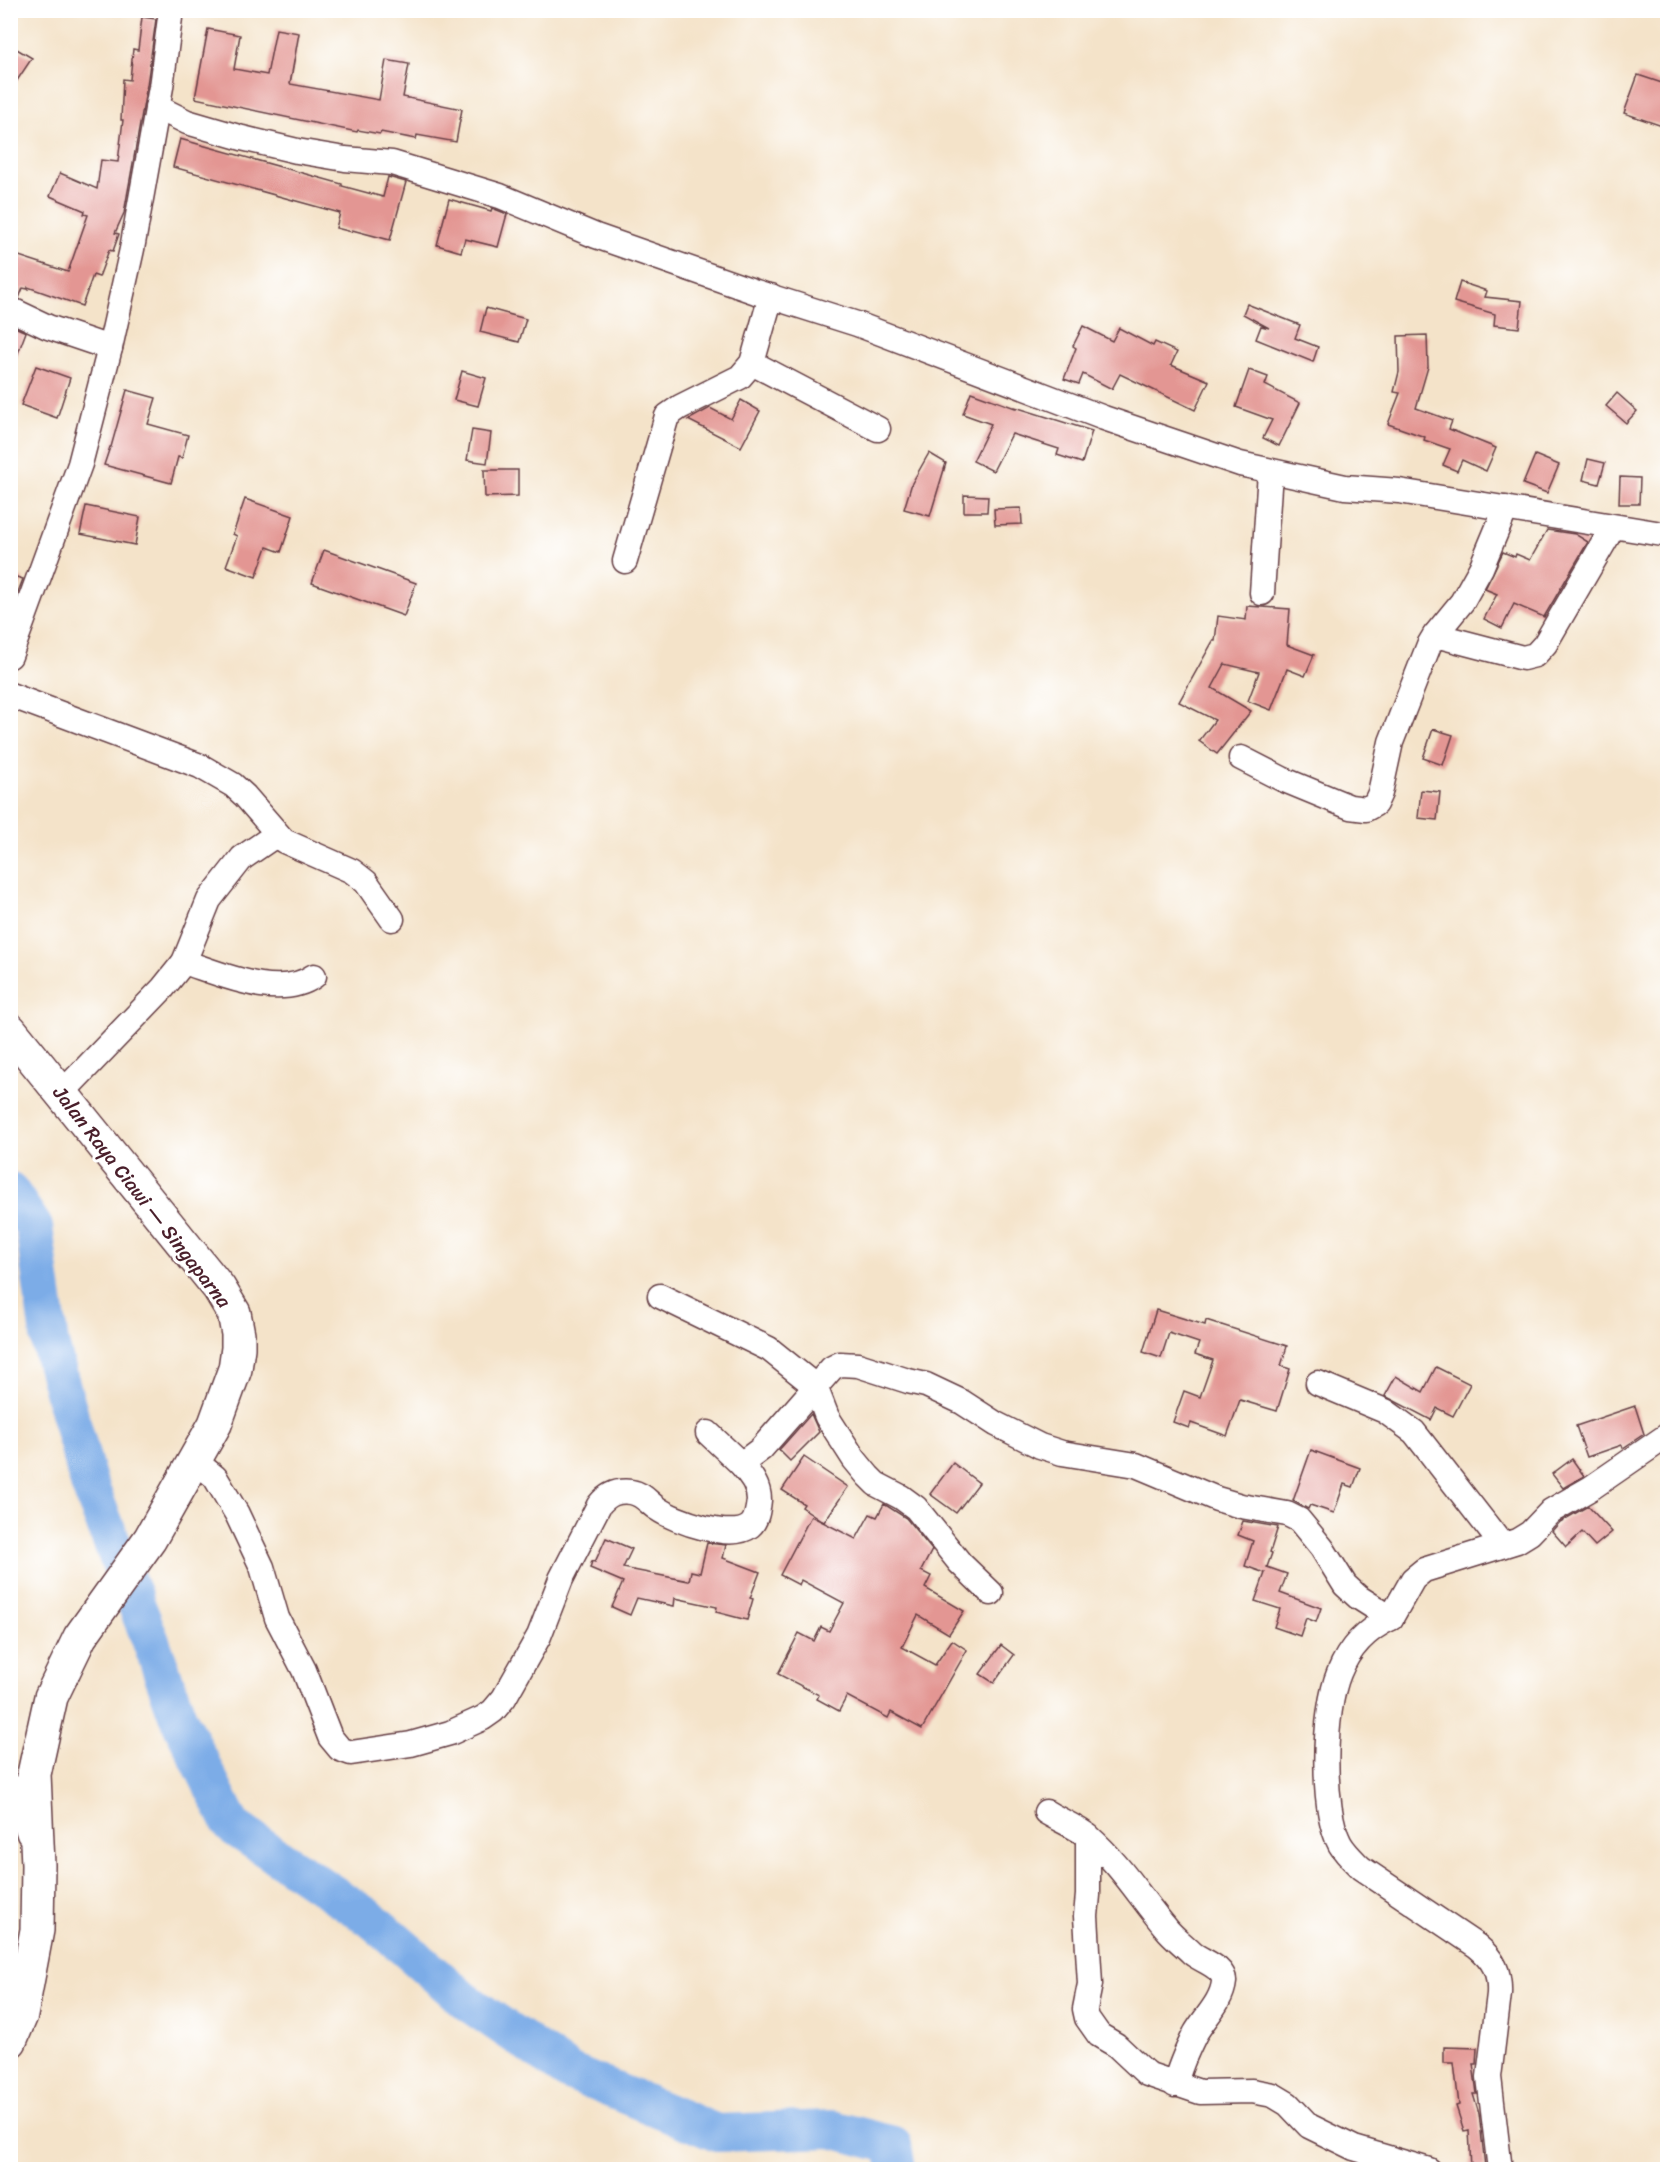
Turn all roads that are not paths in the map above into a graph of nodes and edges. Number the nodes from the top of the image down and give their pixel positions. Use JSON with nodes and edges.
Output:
{"nodes":[{"id":1,"x":171,"y":10,"type":"edge"},
{"id":2,"x":157,"y":107,"type":"junction"},
{"id":3,"x":771,"y":296,"type":"junction"},
{"id":4,"x":10,"y":309,"type":"edge"},
{"id":5,"x":110,"y":348,"type":"junction"},
{"id":6,"x":752,"y":363,"type":"junction"},
{"id":7,"x":878,"y":429,"type":"dead end"},
{"id":8,"x":1270,"y":472,"type":"junction"},
{"id":9,"x":1506,"y":508,"type":"junction"},
{"id":10,"x":1614,"y":527,"type":"junction"},
{"id":11,"x":1668,"y":535,"type":"edge"},
{"id":12,"x":625,"y":561,"type":"dead end"},
{"id":13,"x":1262,"y":593,"type":"dead end"},
{"id":14,"x":1435,"y":635,"type":"junction"},
{"id":15,"x":10,"y":656,"type":"edge"},
{"id":16,"x":10,"y":695,"type":"edge"},
{"id":17,"x":1241,"y":758,"type":"dead end"},
{"id":18,"x":277,"y":834,"type":"junction"},
{"id":19,"x":392,"y":919,"type":"dead end"},
{"id":20,"x":184,"y":962,"type":"junction"},
{"id":21,"x":314,"y":976,"type":"dead end"},
{"id":22,"x":10,"y":1030,"type":"edge"},
{"id":23,"x":61,"y":1095,"type":"junction"},
{"id":24,"x":660,"y":1296,"type":"dead end"},
{"id":25,"x":1318,"y":1383,"type":"dead end"},
{"id":26,"x":815,"y":1386,"type":"junction"},
{"id":27,"x":708,"y":1433,"type":"dead end"},
{"id":28,"x":1668,"y":1435,"type":"edge"},
{"id":29,"x":195,"y":1461,"type":"junction"},
{"id":30,"x":741,"y":1464,"type":"junction"},
{"id":31,"x":1502,"y":1545,"type":"junction"},
{"id":32,"x":992,"y":1593,"type":"dead end"},
{"id":33,"x":1390,"y":1618,"type":"junction"},
{"id":34,"x":10,"y":1786,"type":"edge"},
{"id":35,"x":1046,"y":1812,"type":"dead end"},
{"id":36,"x":1088,"y":1836,"type":"junction"},
{"id":37,"x":38,"y":1865,"type":"junction"},
{"id":38,"x":10,"y":2042,"type":"edge"},
{"id":39,"x":1175,"y":2085,"type":"junction"},
{"id":40,"x":1430,"y":2169,"type":"edge"},
{"id":41,"x":1500,"y":2169,"type":"edge"}],
"edges":[{"from":1,"to":2,"type":"street"},
{"from":2,"to":3,"type":"street"},
{"from":2,"to":5,"type":"street"},
{"from":3,"to":6,"type":"street"},
{"from":3,"to":8,"type":"street"},
{"from":4,"to":5,"type":"street"},
{"from":5,"to":15,"type":"street"},
{"from":6,"to":7,"type":"street"},
{"from":6,"to":12,"type":"street"},
{"from":8,"to":9,"type":"street"},
{"from":8,"to":13,"type":"street"},
{"from":9,"to":10,"type":"street"},
{"from":9,"to":14,"type":"street"},
{"from":10,"to":11,"type":"street"},
{"from":10,"to":14,"type":"street"},
{"from":14,"to":17,"type":"street"},
{"from":16,"to":18,"type":"street"},
{"from":18,"to":19,"type":"street"},
{"from":18,"to":20,"type":"street"},
{"from":20,"to":21,"type":"street"},
{"from":20,"to":23,"type":"street"},
{"from":22,"to":23,"type":"main road","name":"Jalan Raya Ciawi — Singaparna"},
{"from":23,"to":29,"type":"main road","name":"Jalan Raya Ciawi — Singaparna"},
{"from":24,"to":26,"type":"street"},
{"from":25,"to":31,"type":"street"},
{"from":26,"to":30,"type":"street"},
{"from":26,"to":32,"type":"street"},
{"from":26,"to":33,"type":"street"},
{"from":27,"to":30,"type":"street"},
{"from":28,"to":31,"type":"street"},
{"from":29,"to":30,"type":"street"},
{"from":29,"to":37,"type":"main road","name":"Jalan Raya Ciawi — Singaparna"},
{"from":31,"to":33,"type":"street"},
{"from":33,"to":41,"type":"street"},
{"from":34,"to":37,"type":"street"},
{"from":35,"to":36,"type":"street"},
{"from":36,"to":39,"type":"street"},
{"from":36,"to":39,"type":"street"},
{"from":37,"to":38,"type":"main road","name":"Jalan Raya Ciawi — Singaparna"},
{"from":39,"to":40,"type":"street"}]}
